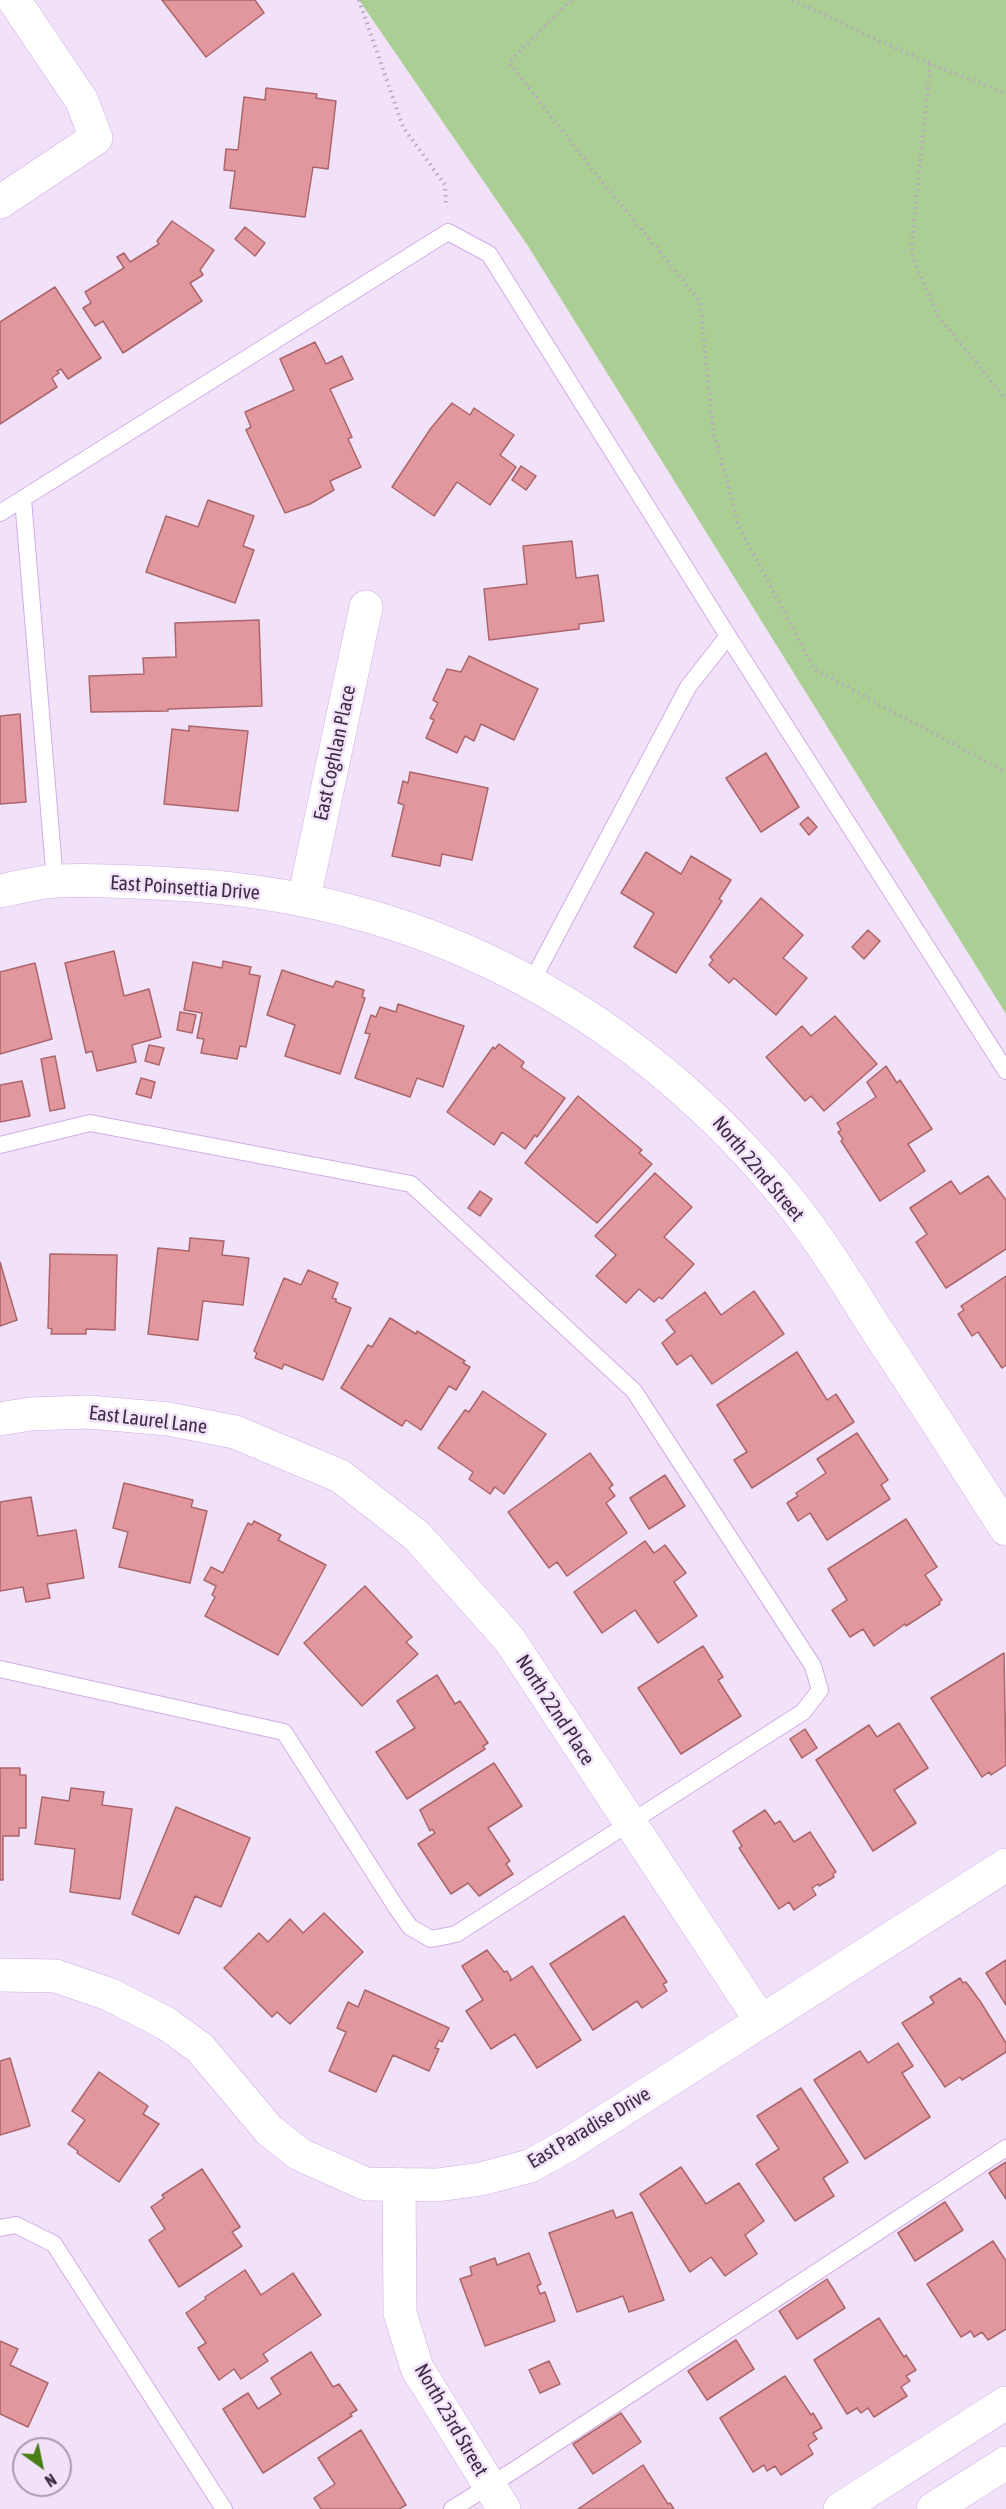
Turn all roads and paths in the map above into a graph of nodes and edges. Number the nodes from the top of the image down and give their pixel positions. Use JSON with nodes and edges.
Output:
{"nodes":[{"id":1,"x":14,"y":0,"type":"edge"},
{"id":2,"x":359,"y":0,"type":"edge"},
{"id":3,"x":571,"y":0,"type":"edge"},
{"id":4,"x":792,"y":0,"type":"edge"},
{"id":5,"x":930,"y":64,"type":"junction"},
{"id":6,"x":1006,"y":93,"type":"edge"},
{"id":7,"x":0,"y":202,"type":"edge"},
{"id":8,"x":448,"y":232,"type":"junction"},
{"id":9,"x":1006,"y":399,"type":"edge"},
{"id":10,"x":23,"y":499,"type":"junction"},
{"id":11,"x":0,"y":513,"type":"edge"},
{"id":12,"x":366,"y":607,"type":"dead end"},
{"id":13,"x":728,"y":636,"type":"junction"},
{"id":14,"x":1006,"y":772,"type":"edge"},
{"id":15,"x":55,"y":881,"type":"junction"},
{"id":16,"x":0,"y":891,"type":"edge"},
{"id":17,"x":304,"y":899,"type":"junction"},
{"id":18,"x":402,"y":926,"type":"joint"},
{"id":19,"x":531,"y":983,"type":"junction"},
{"id":20,"x":1006,"y":1071,"type":"edge"},
{"id":21,"x":0,"y":1145,"type":"edge"},
{"id":22,"x":0,"y":1419,"type":"edge"},
{"id":23,"x":292,"y":1455,"type":"joint"},
{"id":24,"x":1006,"y":1529,"type":"edge"},
{"id":25,"x":0,"y":1669,"type":"edge"},
{"id":26,"x":628,"y":1822,"type":"junction"},
{"id":27,"x":1006,"y":1865,"type":"edge"},
{"id":28,"x":0,"y":1975,"type":"edge"},
{"id":29,"x":761,"y":2021,"type":"junction"},
{"id":30,"x":1006,"y":2148,"type":"edge"},
{"id":31,"x":399,"y":2184,"type":"junction"},
{"id":32,"x":0,"y":2228,"type":"edge"},
{"id":33,"x":1006,"y":2403,"type":"edge"},
{"id":34,"x":1006,"y":2463,"type":"edge"},
{"id":35,"x":497,"y":2498,"type":"edge"},
{"id":36,"x":224,"y":2509,"type":"edge"},
{"id":37,"x":452,"y":2509,"type":"edge"},
{"id":38,"x":840,"y":2509,"type":"edge"},
{"id":39,"x":933,"y":2509,"type":"edge"}],
"edges":[{"from":1,"to":7,"type":"street"},
{"from":2,"to":8,"type":"path"},
{"from":3,"to":14,"type":"path"},
{"from":4,"to":5,"type":"path"},
{"from":5,"to":6,"type":"path"},
{"from":5,"to":9,"type":"path"},
{"from":8,"to":10,"type":"lane"},
{"from":8,"to":13,"type":"lane"},
{"from":10,"to":11,"type":"lane"},
{"from":10,"to":15,"type":"lane"},
{"from":12,"to":17,"type":"street","name":"East Coghlan Place"},
{"from":13,"to":19,"type":"lane"},
{"from":13,"to":20,"type":"lane"},
{"from":15,"to":16,"type":"street","name":"East Poinsettia Drive"},
{"from":15,"to":17,"type":"street","name":"East Poinsettia Drive"},
{"from":17,"to":18,"type":"street","name":"East Poinsettia Drive"},
{"from":18,"to":19,"type":"street","name":"North 22nd Street"},
{"from":19,"to":24,"type":"street","name":"North 22nd Street"},
{"from":21,"to":26,"type":"lane"},
{"from":22,"to":23,"type":"street","name":"East Laurel Lane"},
{"from":23,"to":26,"type":"street","name":"North 22nd Place"},
{"from":25,"to":26,"type":"lane"},
{"from":26,"to":29,"type":"street","name":"North 22nd Place"},
{"from":27,"to":29,"type":"street","name":"East Paradise Drive"},
{"from":28,"to":31,"type":"street","name":"East Paradise Drive"},
{"from":29,"to":31,"type":"street","name":"East Paradise Drive"},
{"from":30,"to":35,"type":"lane"},
{"from":31,"to":35,"type":"street","name":"North 23rd Street"},
{"from":32,"to":36,"type":"lane"},
{"from":33,"to":38,"type":"street"},
{"from":34,"to":39,"type":"street"},
{"from":35,"to":37,"type":"lane"}]}
